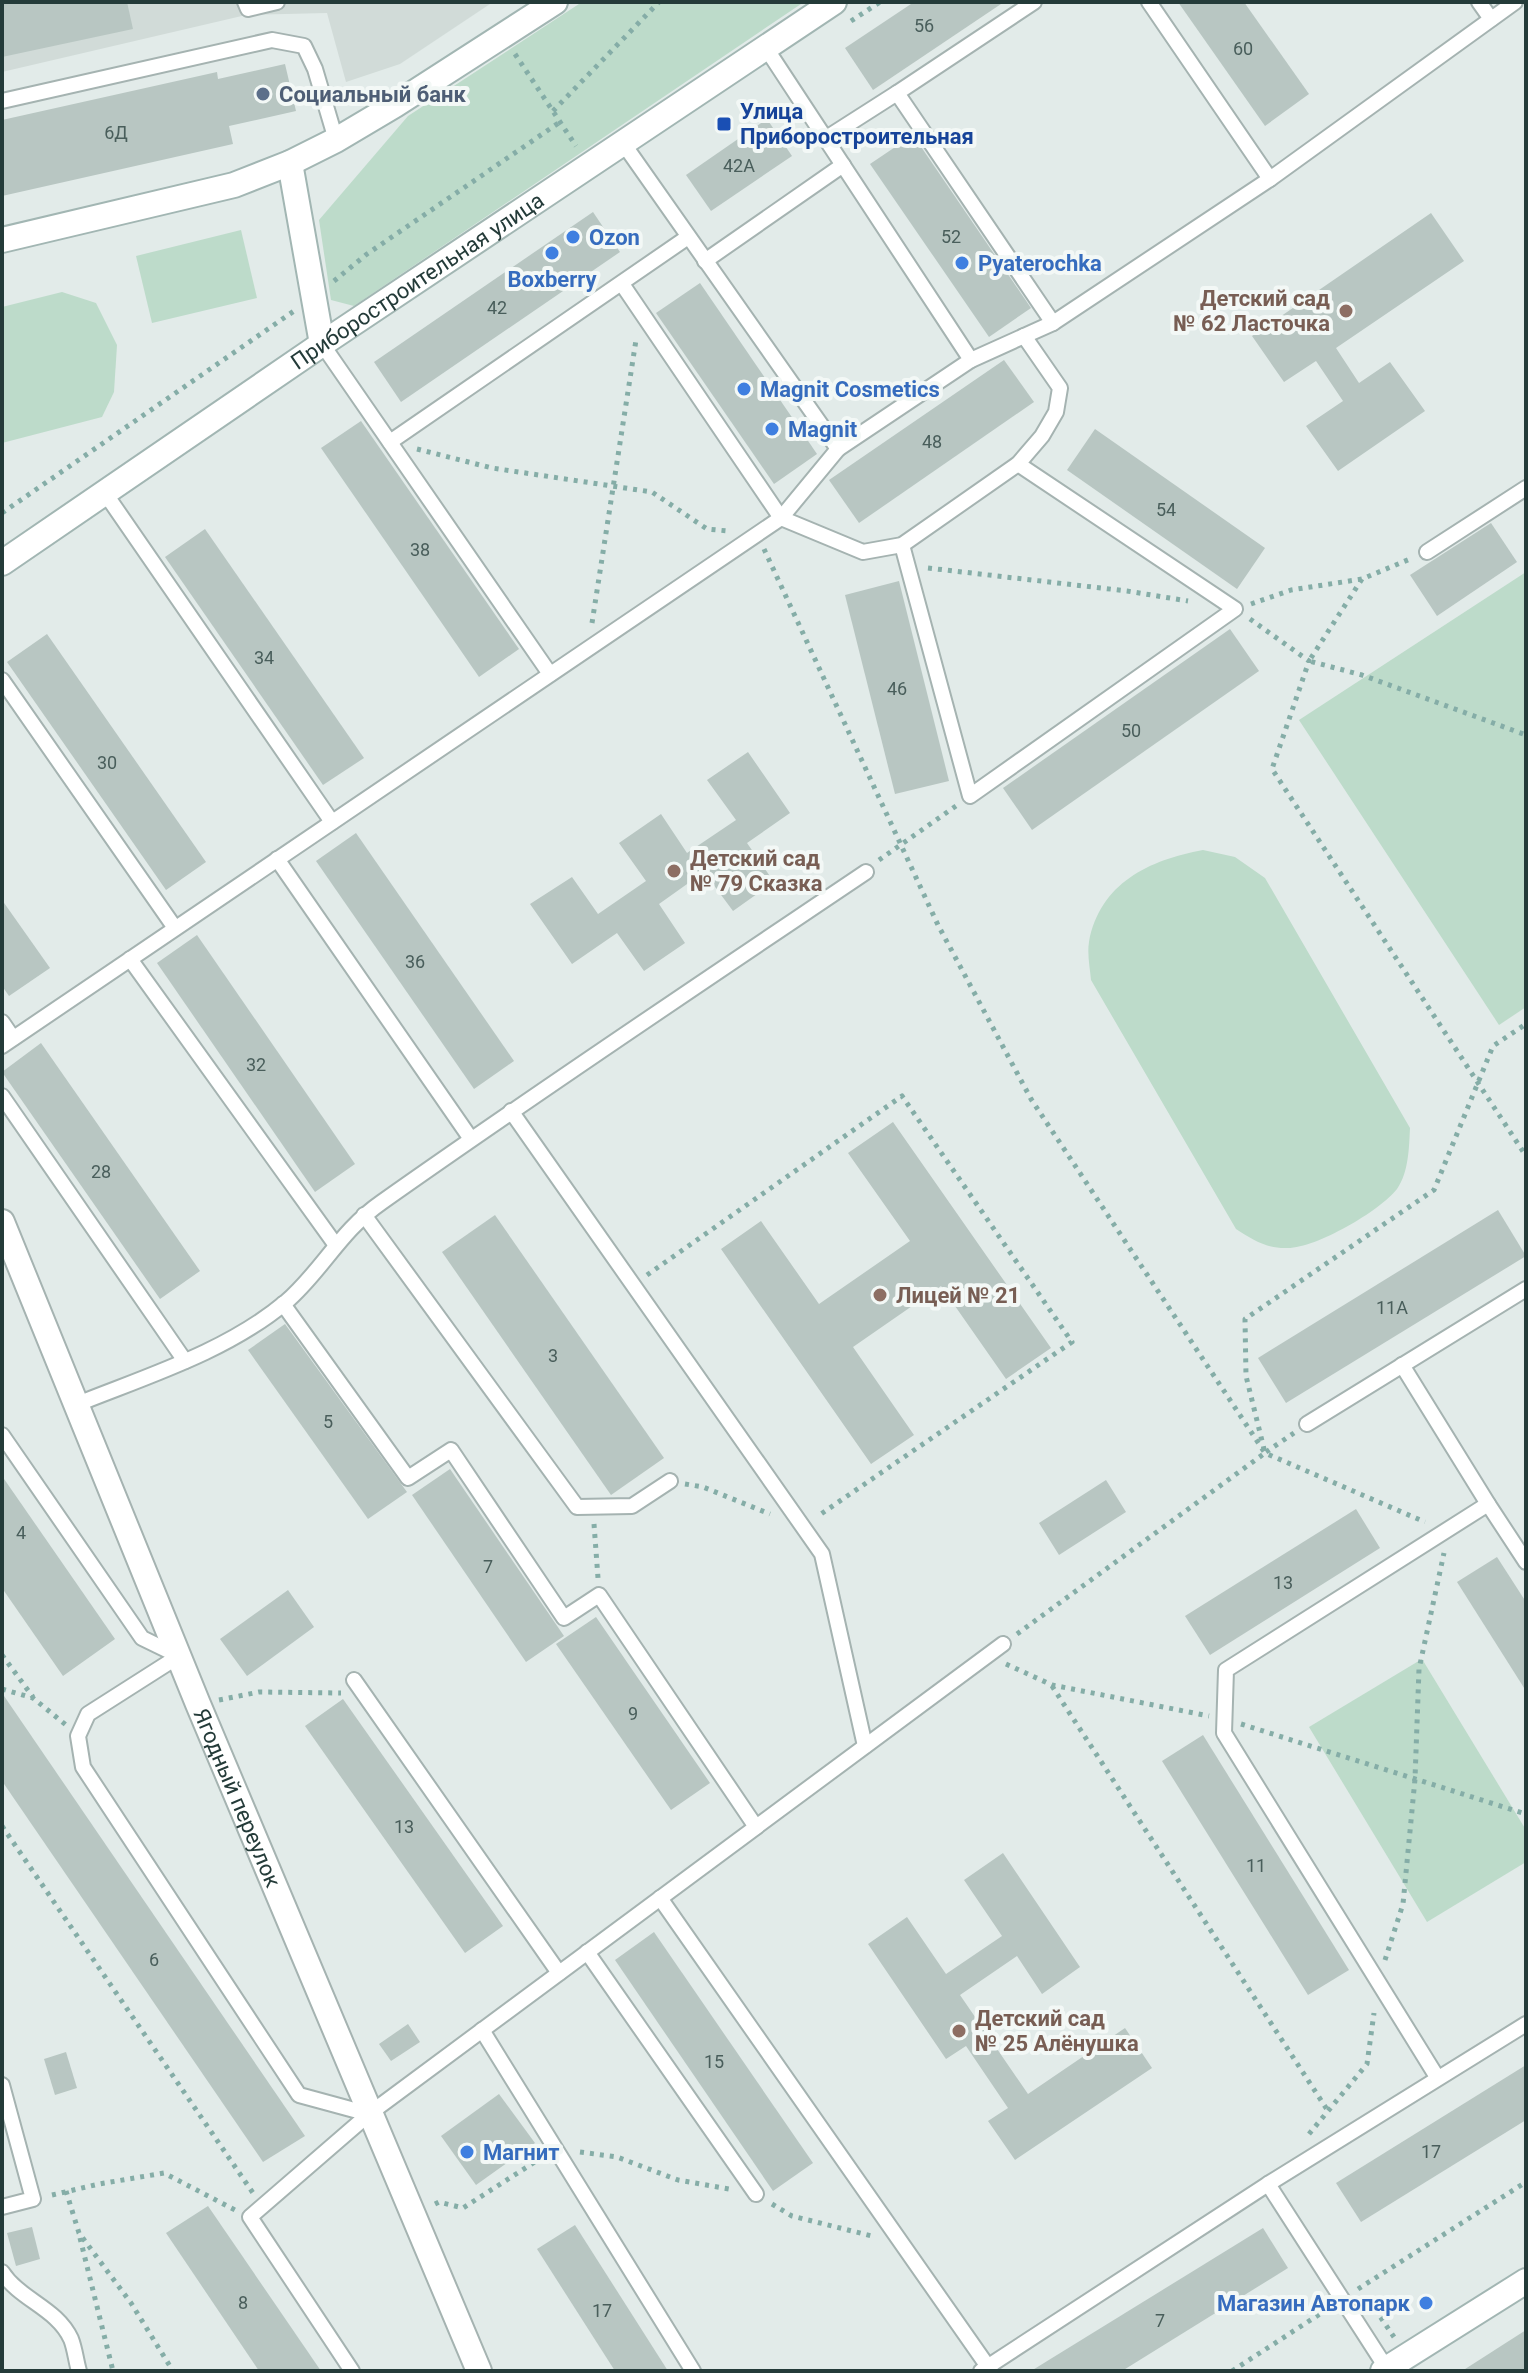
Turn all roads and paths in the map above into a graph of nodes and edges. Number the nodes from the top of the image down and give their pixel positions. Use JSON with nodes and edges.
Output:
{"nodes":[{"id":1,"x":245,"y":2,"type":"edge"},
{"id":2,"x":277,"y":2,"type":"edge"},
{"id":3,"x":555,"y":2,"type":"edge"},
{"id":4,"x":659,"y":2,"type":"edge"},
{"id":5,"x":834,"y":2,"type":"edge"},
{"id":6,"x":1034,"y":2,"type":"edge"},
{"id":7,"x":1149,"y":2,"type":"edge"},
{"id":8,"x":1479,"y":2,"type":"edge"},
{"id":9,"x":1515,"y":2,"type":"edge"},
{"id":10,"x":1491,"y":19,"type":"junction"},
{"id":11,"x":766,"y":48,"type":"junction"},
{"id":12,"x":514,"y":53,"type":"dead end"},
{"id":13,"x":897,"y":93,"type":"junction"},
{"id":14,"x":2,"y":101,"type":"edge"},
{"id":15,"x":553,"y":111,"type":"junction"},
{"id":16,"x":560,"y":122,"type":"junction"},
{"id":17,"x":825,"y":139,"type":"junction"},
{"id":18,"x":336,"y":140,"type":"junction"},
{"id":19,"x":623,"y":143,"type":"junction"},
{"id":20,"x":290,"y":163,"type":"junction"},
{"id":21,"x":843,"y":165,"type":"junction"},
{"id":22,"x":589,"y":166,"type":"junction"},
{"id":23,"x":1270,"y":179,"type":"junction"},
{"id":24,"x":688,"y":237,"type":"junction"},
{"id":25,"x":2,"y":240,"type":"edge"},
{"id":26,"x":705,"y":261,"type":"junction"},
{"id":27,"x":622,"y":284,"type":"junction"},
{"id":28,"x":314,"y":298,"type":"junction"},
{"id":29,"x":641,"y":311,"type":"junction"},
{"id":30,"x":1053,"y":323,"type":"junction"},
{"id":31,"x":1024,"y":336,"type":"junction"},
{"id":32,"x":322,"y":344,"type":"junction"},
{"id":33,"x":971,"y":360,"type":"junction"},
{"id":34,"x":390,"y":442,"type":"junction"},
{"id":35,"x":838,"y":449,"type":"junction"},
{"id":36,"x":1018,"y":464,"type":"junction"},
{"id":37,"x":613,"y":487,"type":"junction"},
{"id":38,"x":1526,"y":488,"type":"edge"},
{"id":39,"x":105,"y":493,"type":"junction"},
{"id":40,"x":2,"y":513,"type":"edge"},
{"id":41,"x":781,"y":518,"type":"junction"},
{"id":42,"x":757,"y":534,"type":"junction"},
{"id":43,"x":902,"y":545,"type":"junction"},
{"id":44,"x":1427,"y":552,"type":"joint"},
{"id":45,"x":2,"y":563,"type":"edge"},
{"id":46,"x":906,"y":565,"type":"junction"},
{"id":47,"x":1362,"y":579,"type":"junction"},
{"id":48,"x":1189,"y":601,"type":"dead end"},
{"id":49,"x":1235,"y":609,"type":"junction"},
{"id":50,"x":588,"y":649,"type":"junction"},
{"id":51,"x":1309,"y":661,"type":"junction"},
{"id":52,"x":550,"y":674,"type":"junction"},
{"id":53,"x":2,"y":680,"type":"edge"},
{"id":54,"x":1526,"y":735,"type":"edge"},
{"id":55,"x":970,"y":796,"type":"junction"},
{"id":56,"x":332,"y":822,"type":"junction"},
{"id":57,"x":901,"y":844,"type":"junction"},
{"id":58,"x":277,"y":859,"type":"junction"},
{"id":59,"x":866,"y":872,"type":"joint"},
{"id":60,"x":175,"y":928,"type":"junction"},
{"id":61,"x":130,"y":959,"type":"junction"},
{"id":62,"x":2,"y":1022,"type":"edge"},
{"id":63,"x":1526,"y":1024,"type":"edge"},
{"id":64,"x":8,"y":1042,"type":"edge"},
{"id":65,"x":1478,"y":1081,"type":"junction"},
{"id":66,"x":2,"y":1096,"type":"edge"},
{"id":67,"x":511,"y":1111,"type":"junction"},
{"id":68,"x":471,"y":1139,"type":"junction"},
{"id":69,"x":1526,"y":1156,"type":"edge"},
{"id":70,"x":364,"y":1215,"type":"junction"},
{"id":71,"x":2,"y":1222,"type":"edge"},
{"id":72,"x":335,"y":1244,"type":"junction"},
{"id":73,"x":633,"y":1285,"type":"junction"},
{"id":74,"x":1526,"y":1289,"type":"edge"},
{"id":75,"x":283,"y":1304,"type":"junction"},
{"id":76,"x":185,"y":1361,"type":"junction"},
{"id":77,"x":1402,"y":1365,"type":"junction"},
{"id":78,"x":75,"y":1405,"type":"junction"},
{"id":79,"x":1307,"y":1424,"type":"joint"},
{"id":80,"x":2,"y":1435,"type":"edge"},
{"id":81,"x":1265,"y":1453,"type":"junction"},
{"id":82,"x":670,"y":1481,"type":"joint"},
{"id":83,"x":1488,"y":1504,"type":"junction"},
{"id":84,"x":593,"y":1507,"type":"junction"},
{"id":85,"x":802,"y":1527,"type":"junction"},
{"id":86,"x":1447,"y":1530,"type":"junction"},
{"id":87,"x":1526,"y":1562,"type":"edge"},
{"id":88,"x":599,"y":1595,"type":"junction"},
{"id":89,"x":1003,"y":1644,"type":"joint"},
{"id":90,"x":2,"y":1655,"type":"edge"},
{"id":91,"x":179,"y":1656,"type":"junction"},
{"id":92,"x":987,"y":1656,"type":"junction"},
{"id":93,"x":354,"y":1680,"type":"dead end"},
{"id":94,"x":1052,"y":1685,"type":"junction"},
{"id":95,"x":2,"y":1689,"type":"edge"},
{"id":96,"x":365,"y":1697,"type":"junction"},
{"id":97,"x":33,"y":1698,"type":"junction"},
{"id":98,"x":198,"y":1704,"type":"junction"},
{"id":99,"x":1224,"y":1719,"type":"junction"},
{"id":100,"x":78,"y":1736,"type":"junction"},
{"id":101,"x":865,"y":1746,"type":"junction"},
{"id":102,"x":1415,"y":1779,"type":"junction"},
{"id":103,"x":1526,"y":1814,"type":"edge"},
{"id":104,"x":2,"y":1826,"type":"edge"},
{"id":105,"x":756,"y":1827,"type":"junction"},
{"id":106,"x":660,"y":1898,"type":"junction"},
{"id":107,"x":587,"y":1952,"type":"junction"},
{"id":108,"x":559,"y":1973,"type":"junction"},
{"id":109,"x":1378,"y":1982,"type":"junction"},
{"id":110,"x":1526,"y":2024,"type":"edge"},
{"id":111,"x":482,"y":2030,"type":"junction"},
{"id":112,"x":1437,"y":2077,"type":"junction"},
{"id":113,"x":2,"y":2085,"type":"edge"},
{"id":114,"x":1328,"y":2111,"type":"junction"},
{"id":115,"x":369,"y":2114,"type":"junction"},
{"id":116,"x":1308,"y":2136,"type":"dead end"},
{"id":117,"x":555,"y":2149,"type":"junction"},
{"id":118,"x":1526,"y":2182,"type":"edge"},
{"id":119,"x":1268,"y":2184,"type":"junction"},
{"id":120,"x":66,"y":2191,"type":"junction"},
{"id":121,"x":756,"y":2194,"type":"junction"},
{"id":122,"x":33,"y":2199,"type":"junction"},
{"id":123,"x":2,"y":2207,"type":"edge"},
{"id":124,"x":262,"y":2207,"type":"junction"},
{"id":125,"x":425,"y":2208,"type":"dead end"},
{"id":126,"x":250,"y":2217,"type":"junction"},
{"id":127,"x":79,"y":2233,"type":"junction"},
{"id":128,"x":900,"y":2243,"type":"junction"},
{"id":129,"x":2,"y":2272,"type":"edge"},
{"id":130,"x":1526,"y":2281,"type":"edge"},
{"id":131,"x":1361,"y":2288,"type":"junction"},
{"id":132,"x":1344,"y":2299,"type":"junction"},
{"id":133,"x":1392,"y":2365,"type":"edge"},
{"id":134,"x":987,"y":2370,"type":"edge"},
{"id":135,"x":79,"y":2371,"type":"edge"},
{"id":136,"x":113,"y":2371,"type":"edge"},
{"id":137,"x":173,"y":2371,"type":"edge"},
{"id":138,"x":352,"y":2371,"type":"edge"},
{"id":139,"x":479,"y":2371,"type":"edge"},
{"id":140,"x":693,"y":2371,"type":"edge"},
{"id":141,"x":1232,"y":2371,"type":"edge"}],
"edges":[{"from":1,"to":2,"type":"lane"},
{"from":3,"to":18,"type":"main road"},
{"from":4,"to":15,"type":"path"},
{"from":5,"to":11,"type":"main road","name":"Приборостроительная улица"},
{"from":6,"to":13,"type":"lane"},
{"from":7,"to":23,"type":"lane"},
{"from":8,"to":10,"type":"lane"},
{"from":9,"to":10,"type":"lane"},
{"from":10,"to":23,"type":"lane"},
{"from":11,"to":17,"type":"lane"},
{"from":11,"to":19,"type":"main road","name":"Приборостроительная улица"},
{"from":12,"to":15,"type":"path"},
{"from":13,"to":17,"type":"lane"},
{"from":13,"to":30,"type":"lane"},
{"from":14,"to":18,"type":"lane"},
{"from":15,"to":16,"type":"path"},
{"from":16,"to":22,"type":"path"},
{"from":16,"to":28,"type":"path"},
{"from":17,"to":21,"type":"lane"},
{"from":18,"to":20,"type":"main road"},
{"from":19,"to":22,"type":"main road","name":"Приборостроительная улица"},
{"from":19,"to":24,"type":"lane"},
{"from":20,"to":25,"type":"main road"},
{"from":20,"to":28,"type":"main road"},
{"from":21,"to":26,"type":"lane"},
{"from":21,"to":33,"type":"lane"},
{"from":22,"to":32,"type":"main road","name":"Приборостроительная улица"},
{"from":23,"to":30,"type":"lane"},
{"from":24,"to":26,"type":"lane"},
{"from":24,"to":27,"type":"lane"},
{"from":26,"to":35,"type":"lane"},
{"from":27,"to":29,"type":"lane"},
{"from":27,"to":34,"type":"lane"},
{"from":28,"to":32,"type":"main road"},
{"from":28,"to":40,"type":"path"},
{"from":29,"to":37,"type":"path"},
{"from":29,"to":41,"type":"lane"},
{"from":30,"to":31,"type":"lane"},
{"from":31,"to":33,"type":"lane"},
{"from":31,"to":36,"type":"lane"},
{"from":32,"to":34,"type":"lane"},
{"from":32,"to":39,"type":"main road","name":"Приборостроительная улица"},
{"from":33,"to":35,"type":"lane"},
{"from":34,"to":37,"type":"path"},
{"from":34,"to":52,"type":"lane"},
{"from":35,"to":41,"type":"lane"},
{"from":36,"to":43,"type":"lane"},
{"from":36,"to":49,"type":"lane"},
{"from":37,"to":42,"type":"path"},
{"from":37,"to":50,"type":"path"},
{"from":38,"to":44,"type":"lane"},
{"from":39,"to":45,"type":"main road","name":"Приборостроительная улица"},
{"from":39,"to":56,"type":"lane"},
{"from":41,"to":42,"type":"lane"},
{"from":41,"to":43,"type":"lane"},
{"from":42,"to":50,"type":"lane"},
{"from":42,"to":57,"type":"path"},
{"from":43,"to":46,"type":"lane"},
{"from":44,"to":47,"type":"path"},
{"from":46,"to":48,"type":"path"},
{"from":46,"to":55,"type":"lane"},
{"from":47,"to":49,"type":"path"},
{"from":47,"to":51,"type":"path"},
{"from":49,"to":51,"type":"path"},
{"from":49,"to":55,"type":"lane"},
{"from":50,"to":52,"type":"lane"},
{"from":51,"to":54,"type":"path"},
{"from":51,"to":65,"type":"path"},
{"from":52,"to":56,"type":"lane"},
{"from":53,"to":60,"type":"lane"},
{"from":55,"to":57,"type":"path"},
{"from":56,"to":58,"type":"lane"},
{"from":57,"to":59,"type":"path"},
{"from":57,"to":81,"type":"path"},
{"from":58,"to":60,"type":"lane"},
{"from":58,"to":68,"type":"lane"},
{"from":59,"to":67,"type":"lane"},
{"from":60,"to":61,"type":"lane"},
{"from":61,"to":64,"type":"lane"},
{"from":61,"to":72,"type":"lane"},
{"from":62,"to":64,"type":"lane"},
{"from":63,"to":65,"type":"path"},
{"from":65,"to":69,"type":"path"},
{"from":65,"to":81,"type":"path"},
{"from":66,"to":76,"type":"lane"},
{"from":67,"to":68,"type":"lane"},
{"from":67,"to":73,"type":"lane"},
{"from":68,"to":70,"type":"lane"},
{"from":70,"to":72,"type":"lane"},
{"from":70,"to":84,"type":"lane"},
{"from":71,"to":78,"type":"main road","name":"Ягодный переулок"},
{"from":72,"to":75,"type":"lane"},
{"from":73,"to":85,"type":"lane"},
{"from":73,"to":85,"type":"path"},
{"from":74,"to":77,"type":"lane"},
{"from":75,"to":76,"type":"lane"},
{"from":75,"to":88,"type":"lane"},
{"from":76,"to":78,"type":"lane"},
{"from":77,"to":79,"type":"lane"},
{"from":77,"to":83,"type":"lane"},
{"from":78,"to":91,"type":"main road","name":"Ягодный переулок"},
{"from":79,"to":81,"type":"path"},
{"from":80,"to":91,"type":"lane"},
{"from":81,"to":86,"type":"path"},
{"from":81,"to":89,"type":"path"},
{"from":82,"to":84,"type":"lane"},
{"from":82,"to":85,"type":"path"},
{"from":83,"to":86,"type":"lane"},
{"from":83,"to":87,"type":"lane"},
{"from":84,"to":88,"type":"path"},
{"from":85,"to":101,"type":"lane"},
{"from":86,"to":99,"type":"lane"},
{"from":86,"to":102,"type":"path"},
{"from":88,"to":105,"type":"lane"},
{"from":89,"to":92,"type":"lane"},
{"from":90,"to":97,"type":"path"},
{"from":91,"to":98,"type":"main road","name":"Ягодный переулок"},
{"from":91,"to":100,"type":"lane"},
{"from":92,"to":94,"type":"path"},
{"from":92,"to":101,"type":"lane"},
{"from":93,"to":96,"type":"lane"},
{"from":94,"to":99,"type":"path"},
{"from":94,"to":114,"type":"path"},
{"from":95,"to":97,"type":"path"},
{"from":96,"to":98,"type":"path"},
{"from":96,"to":108,"type":"lane"},
{"from":97,"to":100,"type":"path"},
{"from":98,"to":115,"type":"main road","name":"Ягодный переулок"},
{"from":99,"to":102,"type":"path"},
{"from":99,"to":109,"type":"lane"},
{"from":100,"to":115,"type":"lane"},
{"from":101,"to":105,"type":"lane"},
{"from":102,"to":103,"type":"path"},
{"from":102,"to":109,"type":"path"},
{"from":104,"to":124,"type":"path"},
{"from":105,"to":106,"type":"lane"},
{"from":106,"to":107,"type":"lane"},
{"from":106,"to":128,"type":"lane"},
{"from":107,"to":108,"type":"lane"},
{"from":107,"to":121,"type":"lane"},
{"from":108,"to":111,"type":"lane"},
{"from":109,"to":112,"type":"lane"},
{"from":109,"to":114,"type":"path"},
{"from":110,"to":112,"type":"lane"},
{"from":111,"to":115,"type":"lane"},
{"from":111,"to":117,"type":"lane"},
{"from":112,"to":119,"type":"lane"},
{"from":113,"to":122,"type":"lane"},
{"from":114,"to":116,"type":"path"},
{"from":115,"to":124,"type":"lane"},
{"from":115,"to":139,"type":"main road","name":"Ягодный переулок"},
{"from":117,"to":121,"type":"path"},
{"from":117,"to":125,"type":"path"},
{"from":117,"to":140,"type":"lane"},
{"from":118,"to":131,"type":"path"},
{"from":119,"to":132,"type":"lane"},
{"from":119,"to":134,"type":"lane"},
{"from":120,"to":122,"type":"path"},
{"from":120,"to":126,"type":"path"},
{"from":120,"to":127,"type":"path"},
{"from":121,"to":128,"type":"path"},
{"from":122,"to":123,"type":"lane"},
{"from":124,"to":126,"type":"lane"},
{"from":126,"to":138,"type":"lane"},
{"from":127,"to":136,"type":"path"},
{"from":127,"to":137,"type":"path"},
{"from":128,"to":134,"type":"lane"},
{"from":129,"to":135,"type":"lane"},
{"from":130,"to":133,"type":"main road"},
{"from":131,"to":132,"type":"path"},
{"from":131,"to":133,"type":"path"},
{"from":132,"to":133,"type":"lane"},
{"from":132,"to":141,"type":"path"}]}
